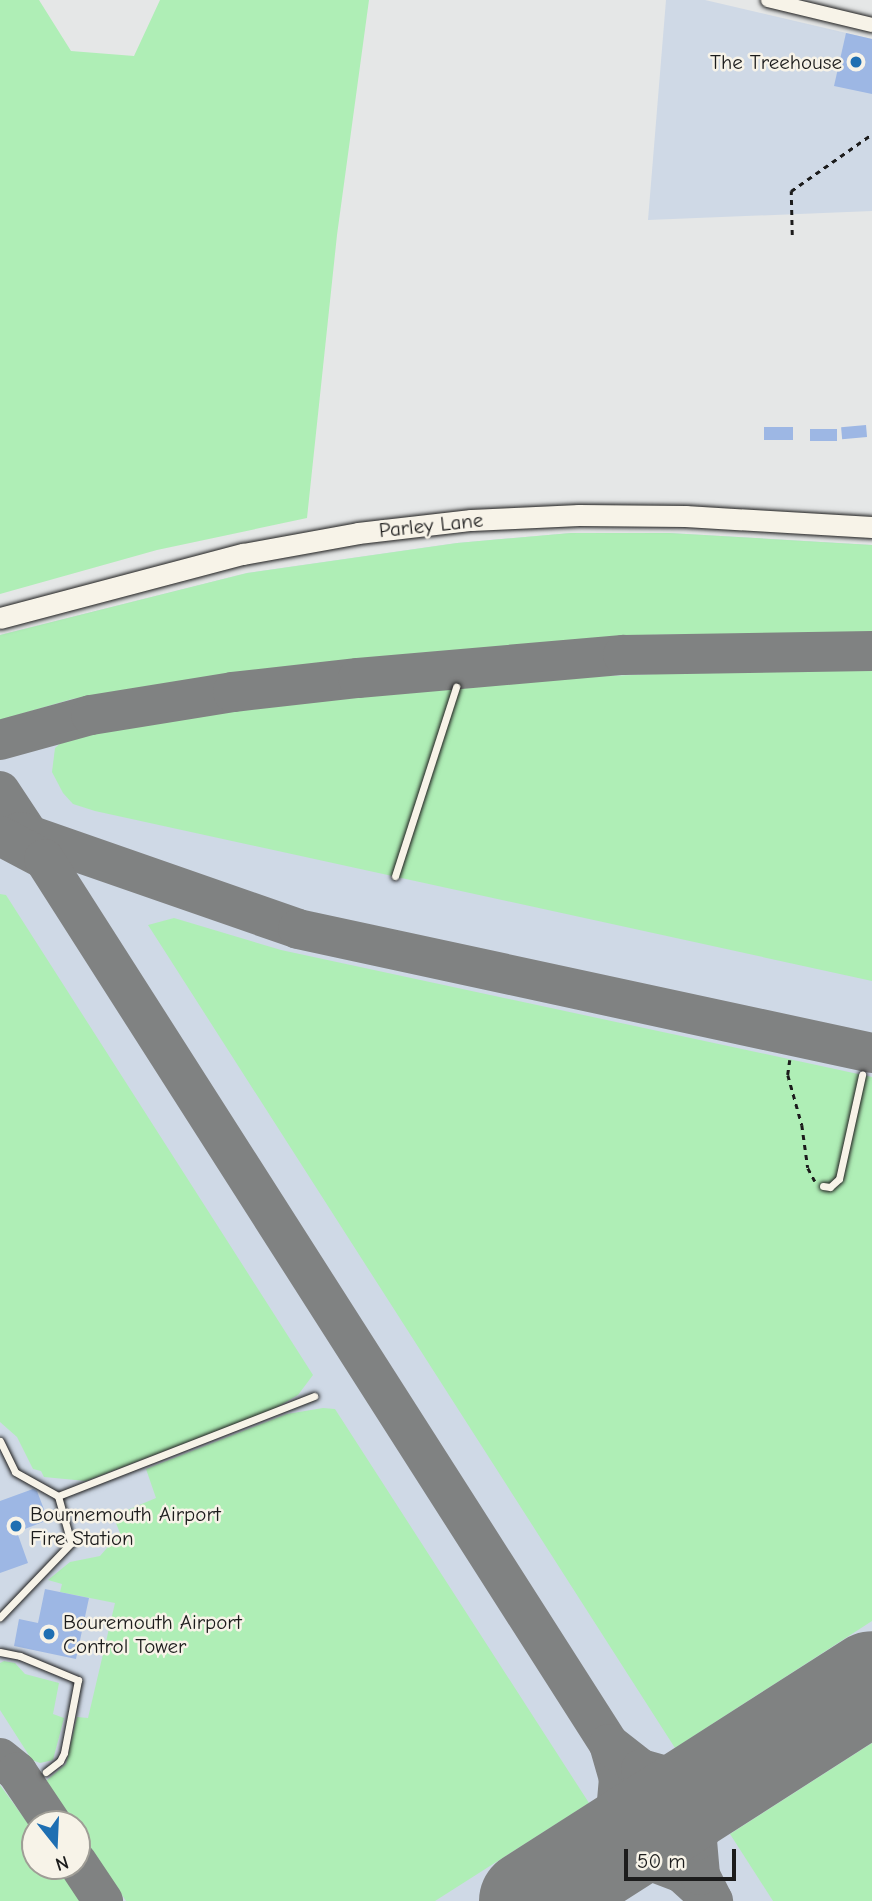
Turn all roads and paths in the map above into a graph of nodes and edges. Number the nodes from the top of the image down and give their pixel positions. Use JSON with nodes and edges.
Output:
{"nodes":[{"id":1,"x":768,"y":0,"type":"edge"},
{"id":2,"x":872,"y":24,"type":"edge"},
{"id":3,"x":872,"y":134,"type":"edge"},
{"id":4,"x":792,"y":234,"type":"dead end"},
{"id":5,"x":872,"y":527,"type":"edge"},
{"id":6,"x":0,"y":618,"type":"edge"},
{"id":7,"x":456,"y":687,"type":"dead end"},
{"id":8,"x":395,"y":876,"type":"dead end"},
{"id":9,"x":790,"y":1060,"type":"dead end"},
{"id":10,"x":862,"y":1075,"type":"dead end"},
{"id":11,"x":823,"y":1186,"type":"joint"},
{"id":12,"x":314,"y":1396,"type":"dead end"},
{"id":13,"x":0,"y":1441,"type":"edge"},
{"id":14,"x":58,"y":1496,"type":"junction"},
{"id":15,"x":0,"y":1616,"type":"edge"},
{"id":16,"x":0,"y":1653,"type":"edge"},
{"id":17,"x":46,"y":1772,"type":"dead end"}],
"edges":[{"from":1,"to":2,"type":"street"},
{"from":3,"to":4,"type":"path"},
{"from":5,"to":6,"type":"main road","name":"Parley Lane"},
{"from":7,"to":8,"type":"lane"},
{"from":9,"to":11,"type":"path"},
{"from":10,"to":11,"type":"lane"},
{"from":12,"to":14,"type":"lane"},
{"from":13,"to":14,"type":"lane"},
{"from":14,"to":15,"type":"lane"},
{"from":16,"to":17,"type":"lane"}]}
